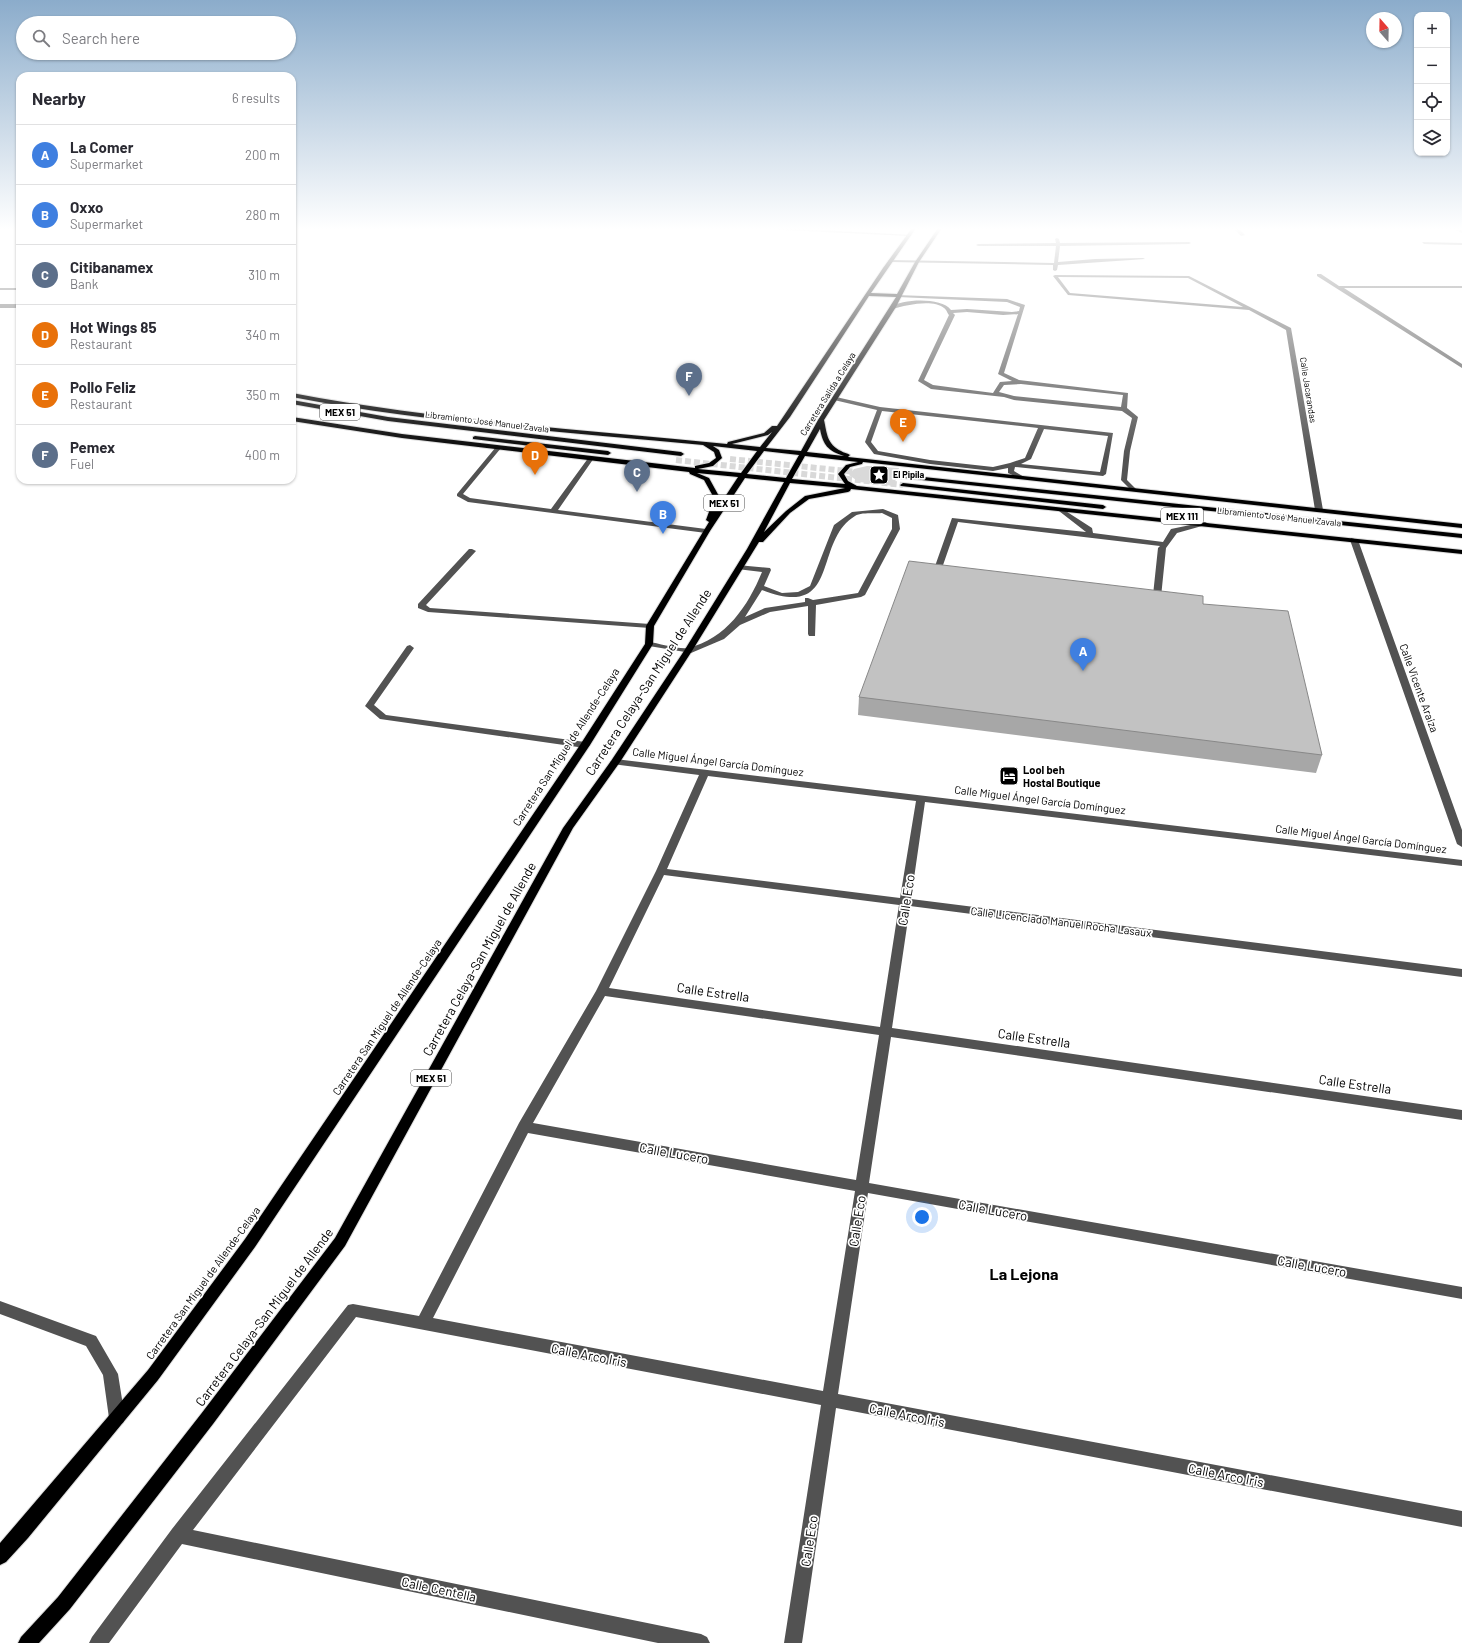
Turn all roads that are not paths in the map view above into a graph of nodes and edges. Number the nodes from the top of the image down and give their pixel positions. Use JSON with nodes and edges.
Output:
{"nodes":[{"id":1,"x":861,"y":305,"type":"edge"},
{"id":2,"x":897,"y":305,"type":"edge"},
{"id":3,"x":935,"y":305,"type":"edge"},
{"id":4,"x":976,"y":305,"type":"edge"},
{"id":5,"x":1019,"y":305,"type":"edge"},
{"id":6,"x":1192,"y":305,"type":"edge"},
{"id":7,"x":1244,"y":305,"type":"edge"},
{"id":8,"x":1366,"y":305,"type":"edge"},
{"id":9,"x":0,"y":306,"type":"edge"},
{"id":10,"x":16,"y":306,"type":"edge"},
{"id":11,"x":893,"y":306,"type":"joint"},
{"id":12,"x":974,"y":310,"type":"junction"},
{"id":13,"x":1254,"y":310,"type":"junction"},
{"id":14,"x":949,"y":312,"type":"junction"},
{"id":15,"x":1021,"y":312,"type":"junction"},
{"id":16,"x":1462,"y":366,"type":"edge"},
{"id":17,"x":1020,"y":382,"type":"junction"},
{"id":18,"x":296,"y":396,"type":"edge"},
{"id":19,"x":1014,"y":398,"type":"junction"},
{"id":20,"x":836,"y":399,"type":"junction"},
{"id":21,"x":296,"y":403,"type":"edge"},
{"id":22,"x":880,"y":409,"type":"junction"},
{"id":23,"x":1124,"y":409,"type":"junction"},
{"id":24,"x":296,"y":414,"type":"edge"},
{"id":25,"x":787,"y":417,"type":"junction"},
{"id":26,"x":296,"y":420,"type":"edge"},
{"id":27,"x":822,"y":420,"type":"junction"},
{"id":28,"x":1042,"y":428,"type":"junction"},
{"id":29,"x":704,"y":444,"type":"junction"},
{"id":30,"x":498,"y":448,"type":"junction"},
{"id":31,"x":762,"y":449,"type":"junction"},
{"id":32,"x":681,"y":454,"type":"tunnel mouth"},
{"id":33,"x":803,"y":454,"type":"junction"},
{"id":34,"x":591,"y":458,"type":"junction"},
{"id":35,"x":676,"y":460,"type":"tunnel mouth"},
{"id":36,"x":866,"y":461,"type":"junction"},
{"id":37,"x":751,"y":463,"type":"joint"},
{"id":38,"x":1012,"y":465,"type":"junction"},
{"id":39,"x":794,"y":468,"type":"joint"},
{"id":40,"x":681,"y":469,"type":"junction"},
{"id":41,"x":743,"y":476,"type":"junction"},
{"id":42,"x":906,"y":477,"type":"tunnel mouth"},
{"id":43,"x":1021,"y":477,"type":"junction"},
{"id":44,"x":788,"y":480,"type":"junction"},
{"id":45,"x":903,"y":485,"type":"tunnel mouth"},
{"id":46,"x":858,"y":488,"type":"junction"},
{"id":47,"x":1134,"y":490,"type":"junction"},
{"id":48,"x":1061,"y":510,"type":"junction"},
{"id":49,"x":1319,"y":510,"type":"junction"},
{"id":50,"x":553,"y":511,"type":"junction"},
{"id":51,"x":1205,"y":524,"type":"junction"},
{"id":52,"x":1462,"y":526,"type":"edge"},
{"id":53,"x":706,"y":531,"type":"junction"},
{"id":54,"x":1090,"y":535,"type":"junction"},
{"id":55,"x":1462,"y":536,"type":"edge"},
{"id":56,"x":1354,"y":540,"type":"junction"},
{"id":57,"x":1166,"y":544,"type":"junction"},
{"id":58,"x":1462,"y":546,"type":"edge"},
{"id":59,"x":751,"y":549,"type":"junction"},
{"id":60,"x":472,"y":551,"type":"dead end"},
{"id":61,"x":1462,"y":552,"type":"edge"},
{"id":62,"x":740,"y":567,"type":"junction"},
{"id":63,"x":953,"y":572,"type":"edge"},
{"id":64,"x":760,"y":587,"type":"junction"},
{"id":65,"x":800,"y":594,"type":"junction"},
{"id":66,"x":1142,"y":596,"type":"edge"},
{"id":67,"x":812,"y":604,"type":"junction"},
{"id":68,"x":737,"y":622,"type":"junction"},
{"id":69,"x":650,"y":626,"type":"junction"},
{"id":70,"x":812,"y":634,"type":"dead end"},
{"id":71,"x":649,"y":644,"type":"junction"},
{"id":72,"x":410,"y":648,"type":"dead end"},
{"id":73,"x":688,"y":651,"type":"junction"},
{"id":74,"x":585,"y":745,"type":"junction"},
{"id":75,"x":614,"y":762,"type":"junction"},
{"id":76,"x":704,"y":772,"type":"junction"},
{"id":77,"x":921,"y":798,"type":"junction"},
{"id":78,"x":1462,"y":844,"type":"edge"},
{"id":79,"x":1462,"y":863,"type":"edge"},
{"id":80,"x":661,"y":871,"type":"junction"},
{"id":81,"x":906,"y":902,"type":"junction"},
{"id":82,"x":1462,"y":973,"type":"edge"},
{"id":83,"x":602,"y":991,"type":"junction"},
{"id":84,"x":886,"y":1032,"type":"junction"},
{"id":85,"x":1462,"y":1115,"type":"edge"},
{"id":86,"x":524,"y":1127,"type":"junction"},
{"id":87,"x":863,"y":1187,"type":"junction"},
{"id":88,"x":1462,"y":1293,"type":"edge"},
{"id":89,"x":0,"y":1307,"type":"edge"},
{"id":90,"x":423,"y":1323,"type":"junction"},
{"id":91,"x":830,"y":1400,"type":"junction"},
{"id":92,"x":117,"y":1418,"type":"junction"},
{"id":93,"x":1462,"y":1520,"type":"edge"},
{"id":94,"x":178,"y":1535,"type":"junction"},
{"id":95,"x":0,"y":1556,"type":"edge"},
{"id":96,"x":27,"y":1643,"type":"edge"},
{"id":97,"x":98,"y":1643,"type":"edge"},
{"id":98,"x":701,"y":1643,"type":"edge"},
{"id":99,"x":793,"y":1643,"type":"edge"}],
"edges":[{"from":1,"to":25,"type":"main road","name":"Carretera Salida a Celaya","number":"MEX 51"},
{"from":2,"to":11,"type":"street"},
{"from":3,"to":14,"type":"street"},
{"from":4,"to":12,"type":"street"},
{"from":5,"to":15,"type":"street"},
{"from":6,"to":13,"type":"street"},
{"from":7,"to":13,"type":"street","name":"Calle Jacarandas"},
{"from":8,"to":16,"type":"street"},
{"from":9,"to":10,"type":"street"},
{"from":11,"to":20,"type":"main road","name":"Carretera Salida a Celaya","number":"MEX 51"},
{"from":12,"to":14,"type":"street"},
{"from":12,"to":15,"type":"street"},
{"from":13,"to":49,"type":"street","name":"Calle Jacarandas"},
{"from":14,"to":19,"type":"street"},
{"from":15,"to":17,"type":"street"},
{"from":17,"to":19,"type":"street"},
{"from":17,"to":23,"type":"street"},
{"from":18,"to":29,"type":"main road"},
{"from":19,"to":23,"type":"street"},
{"from":20,"to":22,"type":"street"},
{"from":20,"to":27,"type":"main road","name":"Carretera Salida a Celaya","number":"MEX 51"},
{"from":21,"to":32,"type":"main road","name":"Libramiento José Manuel Zavala","number":"MEX 51"},
{"from":22,"to":28,"type":"street"},
{"from":22,"to":38,"type":"street"},
{"from":23,"to":47,"type":"street"},
{"from":24,"to":35,"type":"main road","name":"Libramiento José Manuel Zavala","number":"MEX 51"},
{"from":25,"to":29,"type":"main road"},
{"from":25,"to":31,"type":"main road","name":"Carretera Salida a Celaya","number":"MEX 51"},
{"from":26,"to":30,"type":"main road"},
{"from":27,"to":33,"type":"main road","name":"Carretera Salida a Celaya","number":"MEX 51"},
{"from":27,"to":36,"type":"main road"},
{"from":28,"to":38,"type":"street"},
{"from":28,"to":38,"type":"street"},
{"from":29,"to":31,"type":"main road"},
{"from":29,"to":40,"type":"main road"},
{"from":30,"to":34,"type":"main road"},
{"from":30,"to":50,"type":"street"},
{"from":31,"to":33,"type":"main road"},
{"from":31,"to":37,"type":"main road","name":"Carretera Salida a Celaya","number":"MEX 51"},
{"from":33,"to":36,"type":"main road"},
{"from":33,"to":39,"type":"main road","name":"Carretera Salida a Celaya","number":"MEX 51"},
{"from":34,"to":40,"type":"main road"},
{"from":34,"to":50,"type":"street"},
{"from":36,"to":43,"type":"main road"},
{"from":36,"to":46,"type":"main road"},
{"from":37,"to":41,"type":"main road","name":"Carretera San Miguel de Allende-Celaya","number":"MEX 51"},
{"from":38,"to":43,"type":"street"},
{"from":39,"to":44,"type":"main road","name":"Carretera Celaya-San Miguel de Allende","number":"MEX 51"},
{"from":40,"to":41,"type":"main road"},
{"from":40,"to":53,"type":"main road"},
{"from":41,"to":44,"type":"main road"},
{"from":41,"to":53,"type":"main road","name":"Carretera San Miguel de Allende-Celaya","number":"MEX 51"},
{"from":42,"to":55,"type":"main road","name":"Libramiento José Manuel Zavala","number":"MEX 111"},
{"from":43,"to":47,"type":"main road"},
{"from":44,"to":46,"type":"main road"},
{"from":44,"to":59,"type":"main road","name":"Carretera Celaya-San Miguel de Allende","number":"MEX 51"},
{"from":45,"to":58,"type":"main road","name":"Libramiento José Manuel Zavala","number":"MEX 111"},
{"from":46,"to":48,"type":"main road"},
{"from":46,"to":59,"type":"main road"},
{"from":47,"to":49,"type":"main road"},
{"from":48,"to":51,"type":"main road"},
{"from":48,"to":54,"type":"street"},
{"from":49,"to":52,"type":"main road"},
{"from":50,"to":53,"type":"street"},
{"from":51,"to":56,"type":"main road"},
{"from":51,"to":57,"type":"street"},
{"from":53,"to":69,"type":"main road","name":"Carretera San Miguel de Allende-Celaya","number":"MEX 51"},
{"from":54,"to":57,"type":"street"},
{"from":54,"to":63,"type":"street"},
{"from":56,"to":61,"type":"main road"},
{"from":56,"to":78,"type":"street","name":"Calle Vicente Araiza"},
{"from":57,"to":66,"type":"street"},
{"from":59,"to":62,"type":"main road","name":"Carretera Celaya-San Miguel de Allende","number":"MEX 51"},
{"from":60,"to":69,"type":"street"},
{"from":62,"to":64,"type":"street"},
{"from":62,"to":73,"type":"main road","name":"Carretera Celaya-San Miguel de Allende","number":"MEX 51"},
{"from":64,"to":65,"type":"street"},
{"from":64,"to":68,"type":"street"},
{"from":65,"to":67,"type":"street"},
{"from":65,"to":67,"type":"street"},
{"from":67,"to":68,"type":"street"},
{"from":67,"to":70,"type":"street"},
{"from":68,"to":73,"type":"street"},
{"from":69,"to":71,"type":"main road","name":"Carretera San Miguel de Allende-Celaya","number":"MEX 51"},
{"from":71,"to":73,"type":"street"},
{"from":71,"to":74,"type":"main road","name":"Carretera San Miguel de Allende-Celaya","number":"MEX 51"},
{"from":72,"to":74,"type":"street"},
{"from":73,"to":75,"type":"main road","name":"Carretera Celaya-San Miguel de Allende","number":"MEX 51"},
{"from":74,"to":92,"type":"main road","name":"Carretera San Miguel de Allende-Celaya","number":"MEX 51"},
{"from":75,"to":76,"type":"street","name":"Calle Miguel Ángel García Domínguez"},
{"from":75,"to":96,"type":"main road","name":"Carretera Celaya-San Miguel de Allende","number":"MEX 51"},
{"from":76,"to":77,"type":"street","name":"Calle Miguel Ángel García Domínguez"},
{"from":76,"to":80,"type":"street"},
{"from":77,"to":79,"type":"street","name":"Calle Miguel Ángel García Domínguez"},
{"from":77,"to":81,"type":"street","name":"Calle Eco"},
{"from":80,"to":81,"type":"street","name":"Calle Licenciado Manuel Rocha Lasaux"},
{"from":80,"to":83,"type":"street"},
{"from":81,"to":82,"type":"street","name":"Calle Licenciado Manuel Rocha Lasaux"},
{"from":81,"to":84,"type":"street","name":"Calle Eco"},
{"from":83,"to":84,"type":"street","name":"Calle Estrella"},
{"from":83,"to":86,"type":"street"},
{"from":84,"to":85,"type":"street","name":"Calle Estrella"},
{"from":84,"to":87,"type":"street","name":"Calle Eco"},
{"from":86,"to":87,"type":"street","name":"Calle Lucero"},
{"from":86,"to":90,"type":"street"},
{"from":87,"to":88,"type":"street","name":"Calle Lucero"},
{"from":87,"to":91,"type":"street","name":"Calle Eco"},
{"from":89,"to":92,"type":"street"},
{"from":90,"to":91,"type":"street","name":"Calle Arco Iris"},
{"from":90,"to":94,"type":"street","name":"Calle Arco Iris"},
{"from":91,"to":93,"type":"street","name":"Calle Arco Iris"},
{"from":91,"to":99,"type":"street","name":"Calle Eco"},
{"from":92,"to":95,"type":"main road","name":"Carretera San Miguel de Allende-Celaya","number":"MEX 51"},
{"from":94,"to":97,"type":"street"},
{"from":94,"to":98,"type":"street","name":"Calle Centella"}]}
